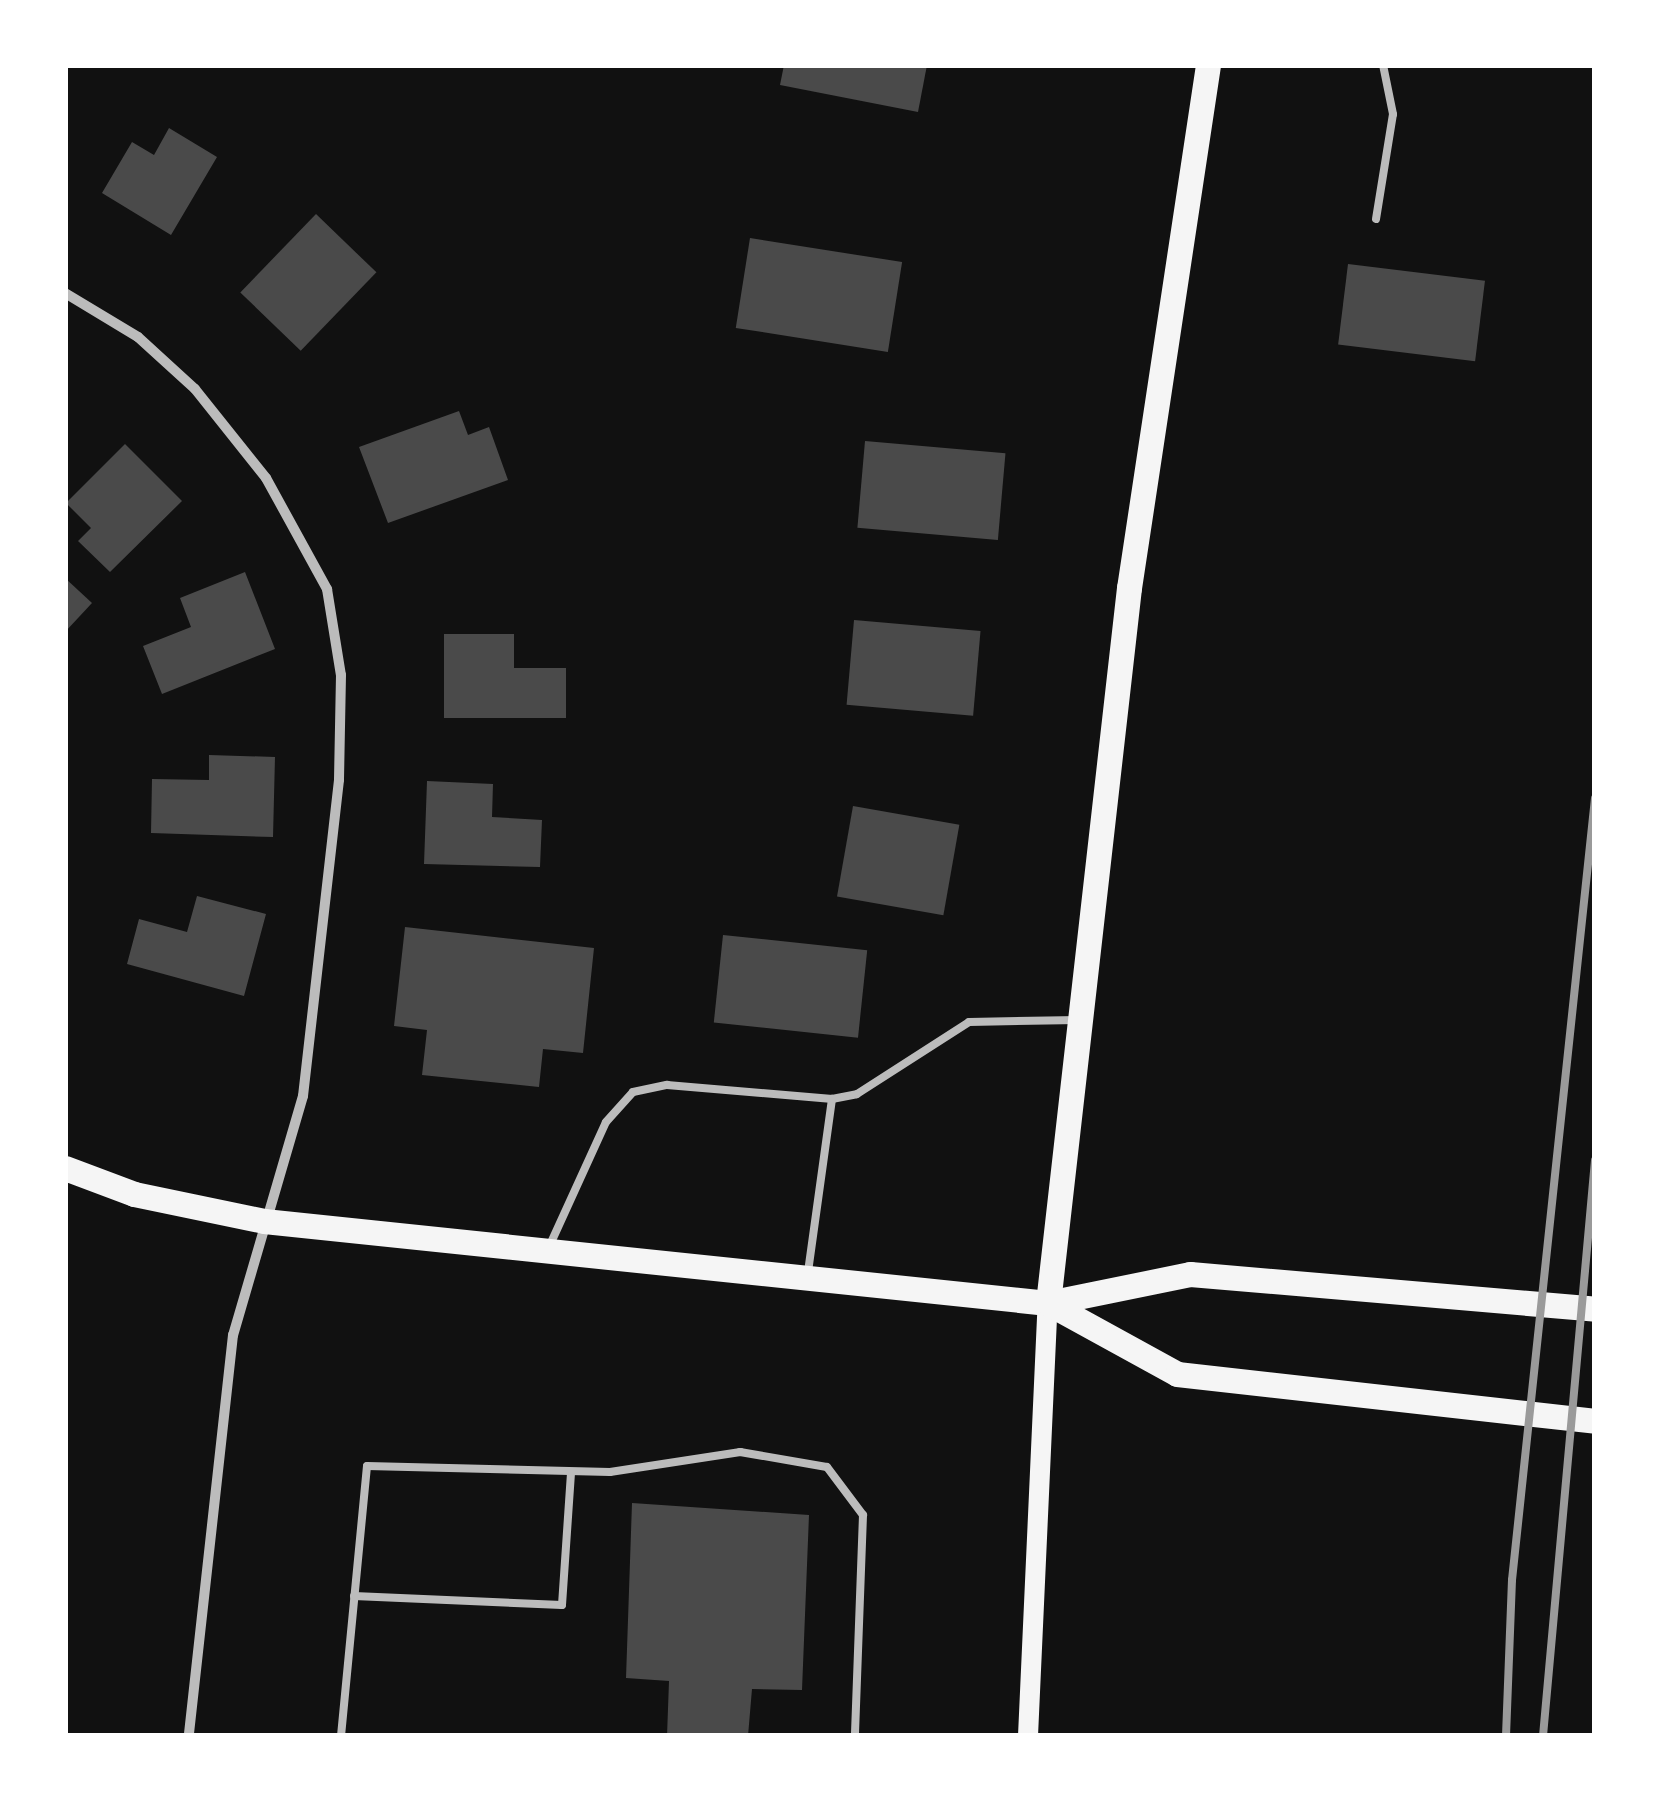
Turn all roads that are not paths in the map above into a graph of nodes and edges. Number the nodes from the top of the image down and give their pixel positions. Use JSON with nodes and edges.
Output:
{"nodes":[{"id":1,"x":1208,"y":65,"type":"edge"},
{"id":2,"x":1383,"y":65,"type":"edge"},
{"id":3,"x":1376,"y":219,"type":"dead end"},
{"id":4,"x":65,"y":292,"type":"edge"},
{"id":5,"x":1078,"y":1020,"type":"junction"},
{"id":6,"x":832,"y":1099,"type":"junction"},
{"id":7,"x":65,"y":1168,"type":"edge"},
{"id":8,"x":264,"y":1221,"type":"junction"},
{"id":9,"x":545,"y":1255,"type":"junction"},
{"id":10,"x":807,"y":1280,"type":"junction"},
{"id":11,"x":1048,"y":1303,"type":"junction"},
{"id":12,"x":1595,"y":1309,"type":"edge"},
{"id":13,"x":1595,"y":1422,"type":"edge"},
{"id":14,"x":571,"y":1472,"type":"junction"},
{"id":15,"x":354,"y":1596,"type":"junction"},
{"id":16,"x":189,"y":1736,"type":"edge"},
{"id":17,"x":341,"y":1736,"type":"edge"},
{"id":18,"x":854,"y":1736,"type":"edge"},
{"id":19,"x":1028,"y":1736,"type":"edge"}],
"edges":[{"from":1,"to":5,"type":"main road"},
{"from":2,"to":3,"type":"lane"},
{"from":4,"to":8,"type":"street"},
{"from":5,"to":6,"type":"lane"},
{"from":5,"to":11,"type":"main road"},
{"from":6,"to":9,"type":"lane"},
{"from":6,"to":10,"type":"lane"},
{"from":7,"to":8,"type":"main road"},
{"from":8,"to":9,"type":"main road"},
{"from":8,"to":16,"type":"street"},
{"from":9,"to":10,"type":"main road"},
{"from":10,"to":11,"type":"main road"},
{"from":11,"to":12,"type":"main road"},
{"from":11,"to":13,"type":"main road"},
{"from":11,"to":19,"type":"main road"},
{"from":14,"to":15,"type":"lane"},
{"from":14,"to":15,"type":"lane"},
{"from":14,"to":18,"type":"lane"},
{"from":15,"to":17,"type":"lane"}]}
